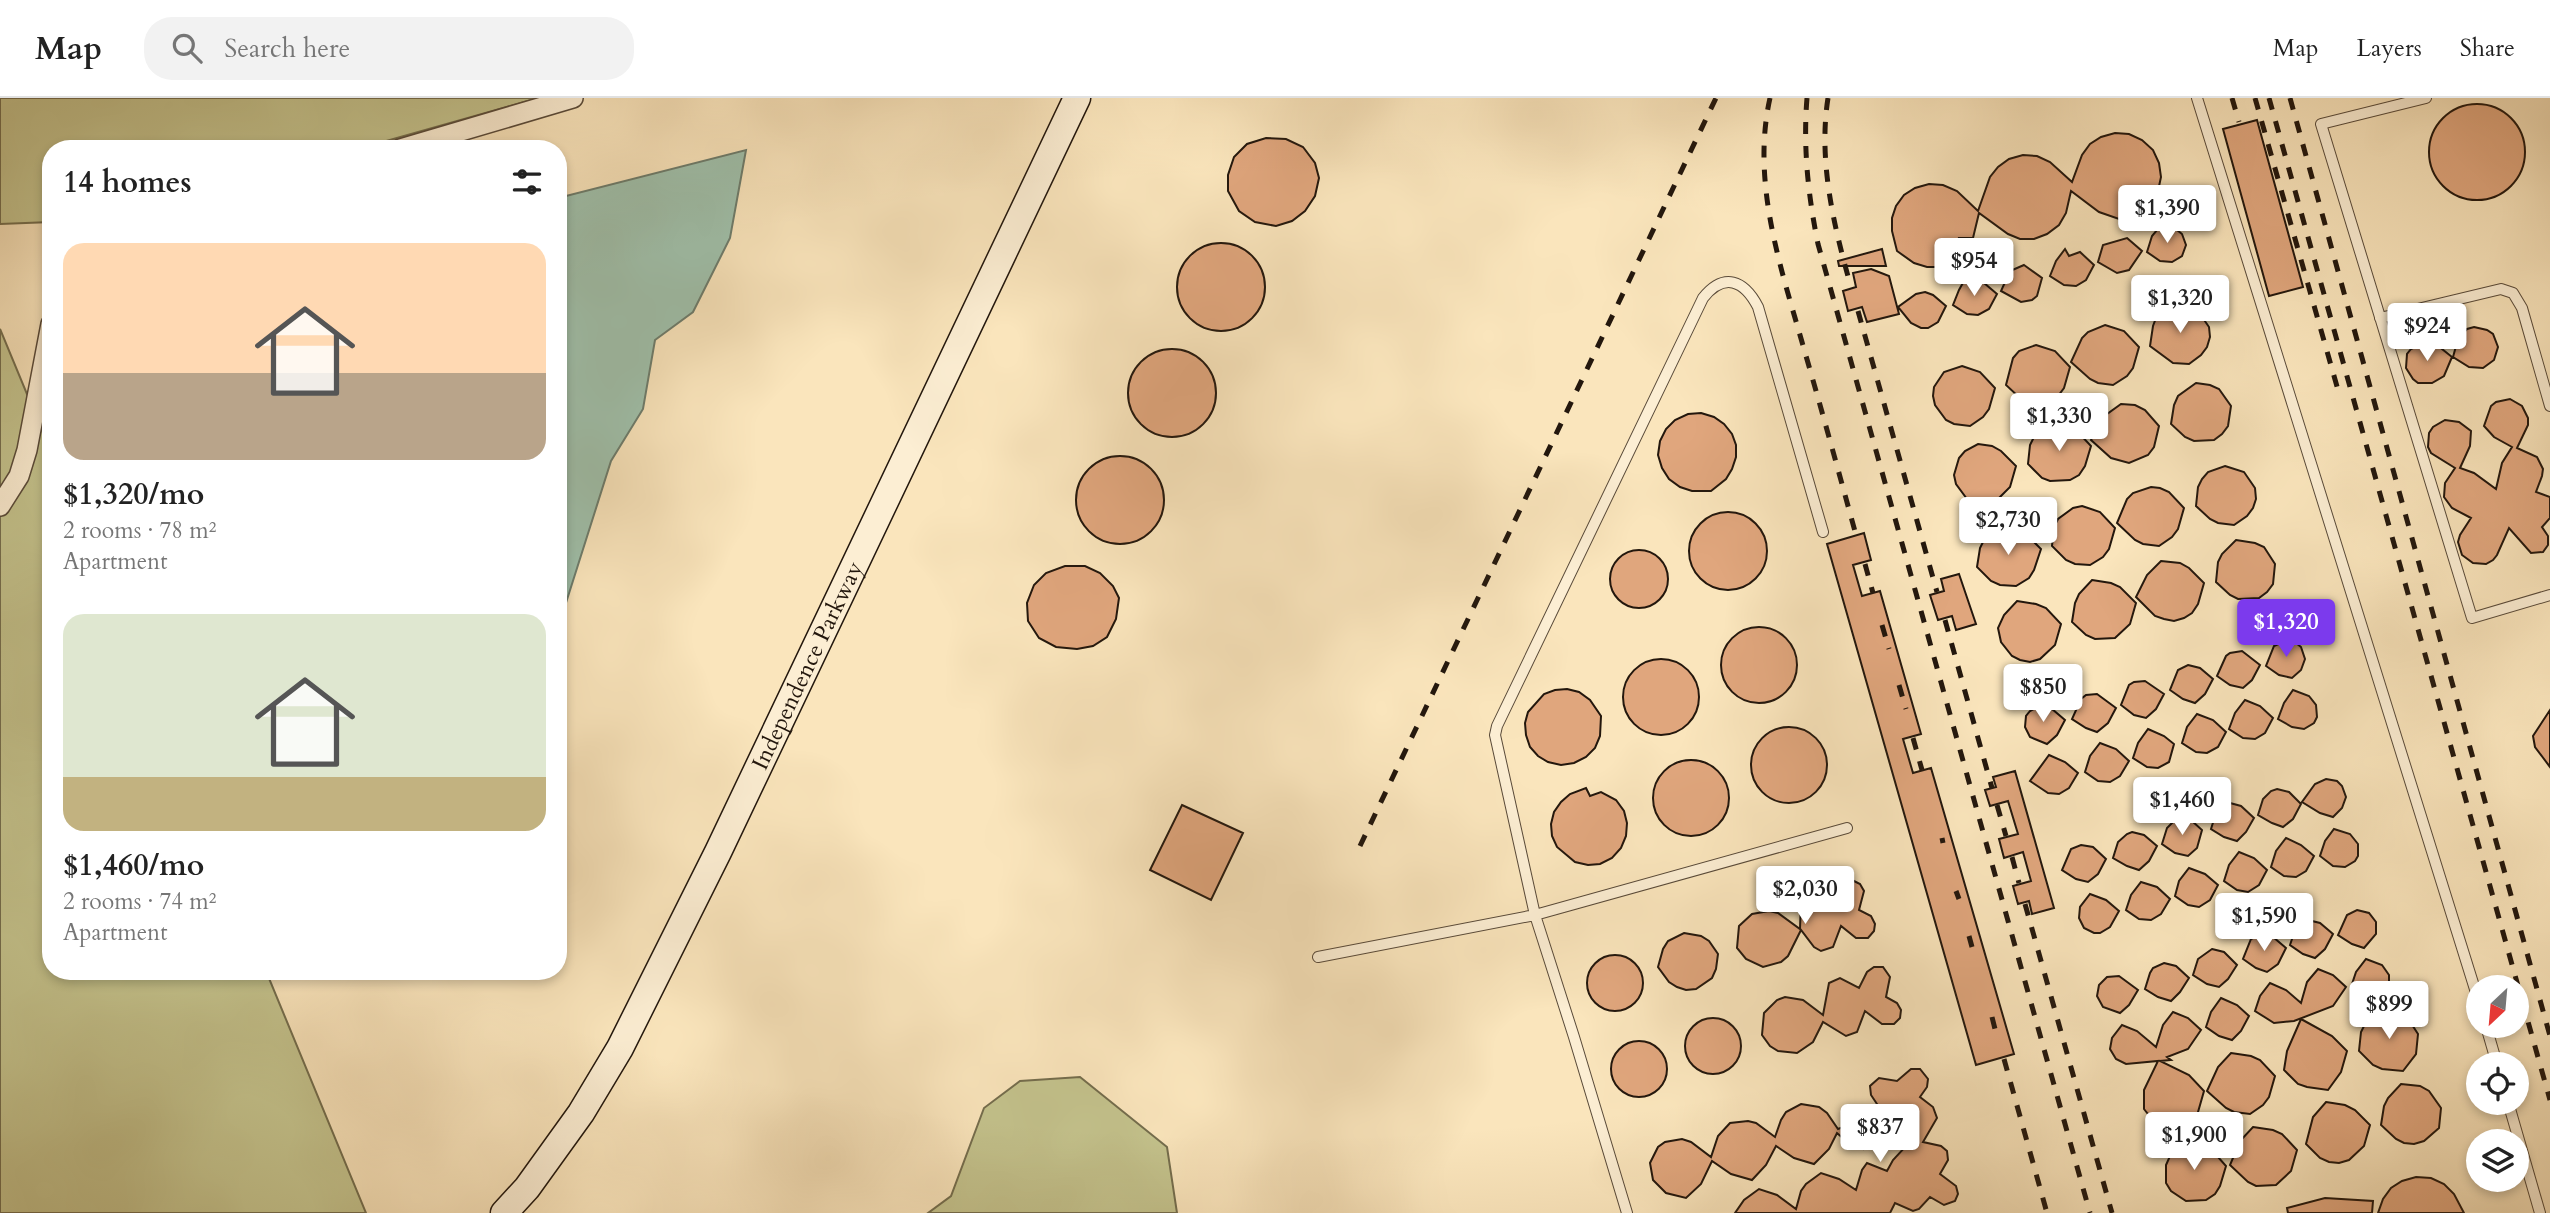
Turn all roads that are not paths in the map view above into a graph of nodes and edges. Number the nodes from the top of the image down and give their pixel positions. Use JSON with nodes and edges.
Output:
{"nodes":[{"id":1,"x":573,"y":98,"type":"edge"},
{"id":2,"x":1077,"y":98,"type":"edge"},
{"id":3,"x":2197,"y":98,"type":"edge"},
{"id":4,"x":2426,"y":98,"type":"edge"},
{"id":5,"x":2386,"y":102,"type":"edge"},
{"id":6,"x":431,"y":140,"type":"edge"},
{"id":7,"x":2381,"y":318,"type":"junction"},
{"id":8,"x":42,"y":371,"type":"edge"},
{"id":9,"x":2550,"y":406,"type":"edge"},
{"id":10,"x":0,"y":506,"type":"edge"},
{"id":11,"x":1824,"y":532,"type":"dead end"},
{"id":12,"x":2550,"y":595,"type":"edge"},
{"id":13,"x":1847,"y":828,"type":"dead end"},
{"id":14,"x":1535,"y":915,"type":"junction"},
{"id":15,"x":1318,"y":957,"type":"dead end"},
{"id":16,"x":2471,"y":975,"type":"edge"},
{"id":17,"x":2512,"y":1115,"type":"edge"},
{"id":18,"x":505,"y":1213,"type":"edge"},
{"id":19,"x":1627,"y":1213,"type":"edge"},
{"id":20,"x":2540,"y":1213,"type":"edge"}],
"edges":[{"from":1,"to":6,"type":"street"},
{"from":2,"to":18,"type":"main road","name":"Independence Parkway"},
{"from":3,"to":16,"type":"lane"},
{"from":4,"to":5,"type":"lane"},
{"from":5,"to":7,"type":"lane"},
{"from":7,"to":9,"type":"lane"},
{"from":7,"to":12,"type":"lane"},
{"from":8,"to":10,"type":"street"},
{"from":11,"to":14,"type":"lane"},
{"from":13,"to":14,"type":"lane"},
{"from":14,"to":15,"type":"lane"},
{"from":14,"to":19,"type":"lane"},
{"from":17,"to":20,"type":"lane"}]}
